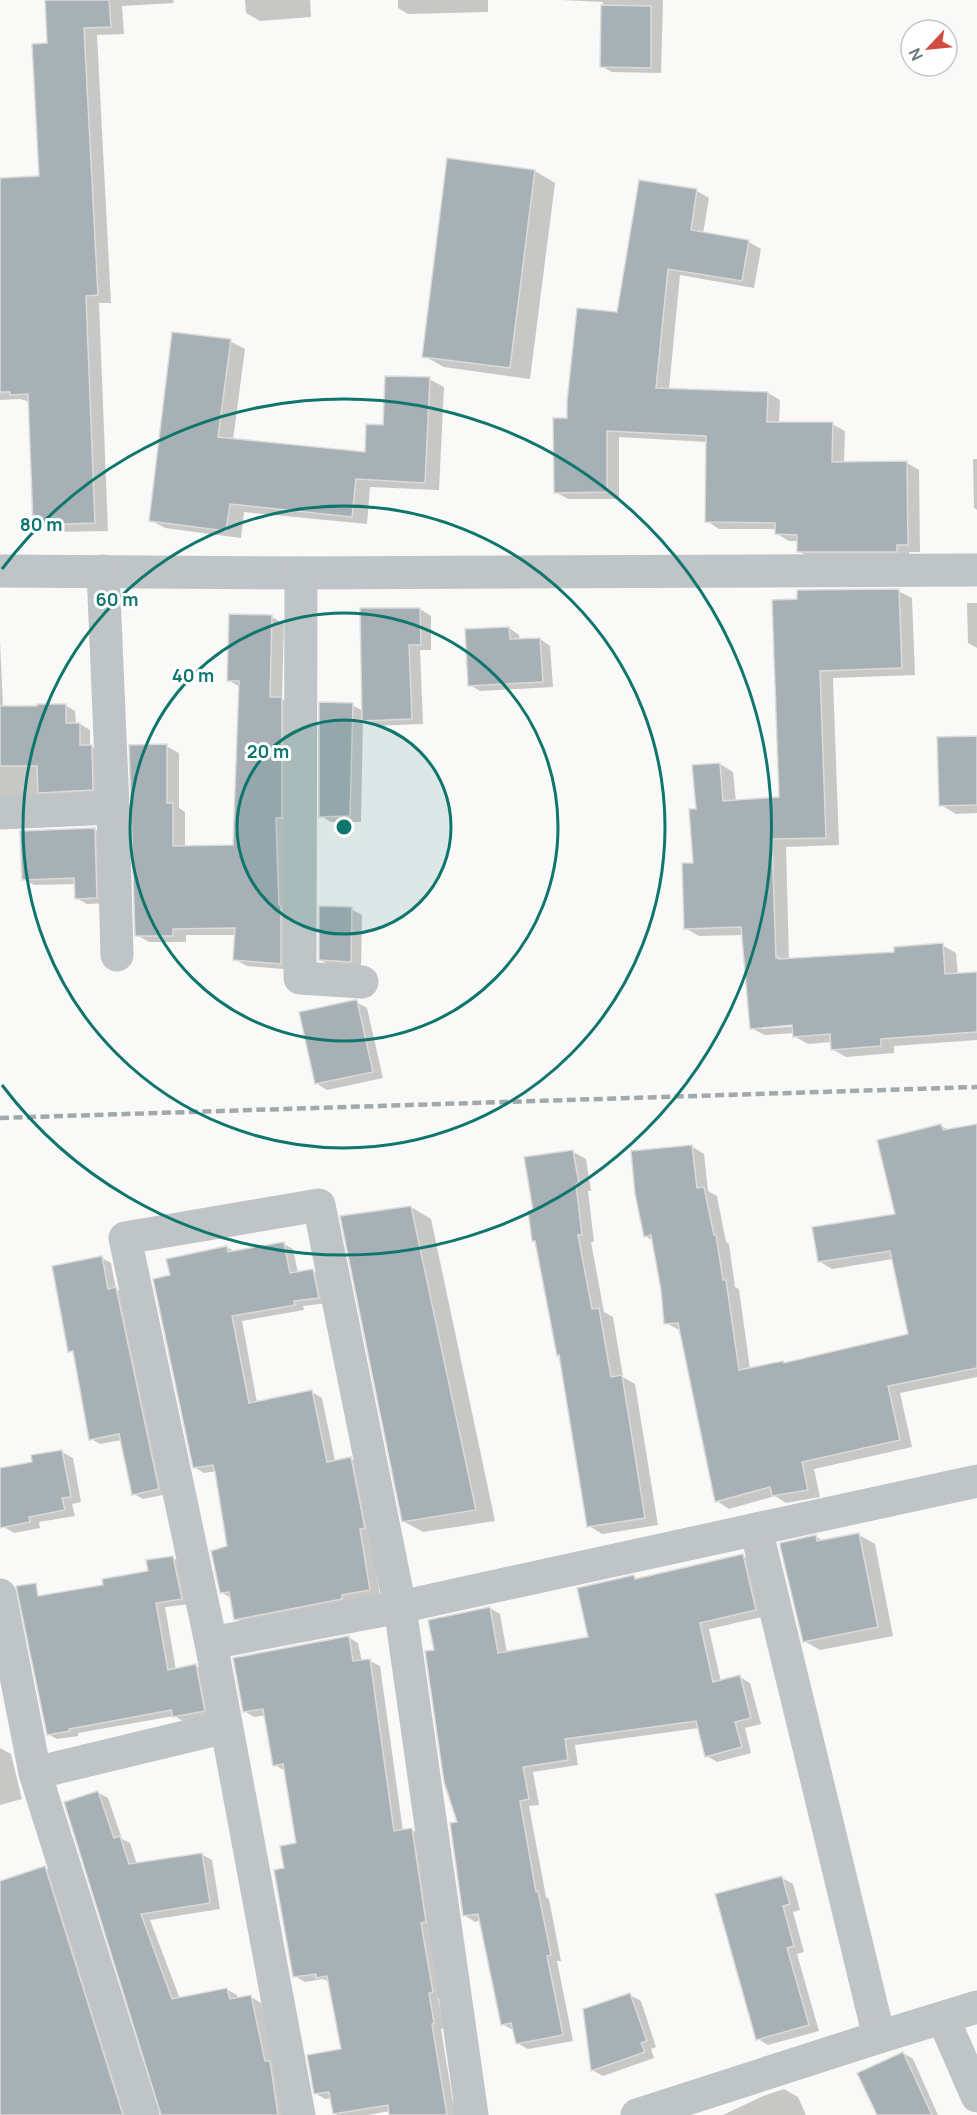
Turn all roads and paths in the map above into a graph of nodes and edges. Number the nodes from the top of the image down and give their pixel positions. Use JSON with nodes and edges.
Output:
{"nodes":[{"id":1,"x":977,"y":570,"type":"edge"},
{"id":2,"x":103,"y":571,"type":"junction"},
{"id":3,"x":0,"y":572,"type":"edge"},
{"id":4,"x":301,"y":573,"type":"junction"},
{"id":5,"x":113,"y":808,"type":"junction"},
{"id":6,"x":0,"y":813,"type":"edge"},
{"id":7,"x":117,"y":955,"type":"dead end"},
{"id":8,"x":362,"y":982,"type":"dead end"},
{"id":9,"x":977,"y":1481,"type":"edge"},
{"id":10,"x":756,"y":1529,"type":"junction"},
{"id":11,"x":0,"y":1596,"type":"edge"},
{"id":12,"x":400,"y":1607,"type":"junction"},
{"id":13,"x":211,"y":1643,"type":"junction"},
{"id":14,"x":10,"y":1704,"type":"edge"},
{"id":15,"x":226,"y":1727,"type":"junction"},
{"id":16,"x":35,"y":1773,"type":"junction"},
{"id":17,"x":977,"y":2007,"type":"edge"},
{"id":18,"x":943,"y":2018,"type":"junction"},
{"id":19,"x":879,"y":2037,"type":"junction"},
{"id":20,"x":977,"y":2096,"type":"edge"},
{"id":21,"x":143,"y":2115,"type":"edge"},
{"id":22,"x":298,"y":2115,"type":"edge"},
{"id":23,"x":472,"y":2115,"type":"edge"},
{"id":24,"x":637,"y":2115,"type":"edge"}],
"edges":[{"from":1,"to":4,"type":"street"},
{"from":2,"to":3,"type":"street"},
{"from":2,"to":4,"type":"street"},
{"from":2,"to":5,"type":"street"},
{"from":4,"to":8,"type":"street"},
{"from":5,"to":6,"type":"street"},
{"from":5,"to":7,"type":"street"},
{"from":9,"to":10,"type":"street"},
{"from":10,"to":12,"type":"street"},
{"from":10,"to":19,"type":"street"},
{"from":11,"to":14,"type":"street"},
{"from":12,"to":13,"type":"street"},
{"from":12,"to":13,"type":"street"},
{"from":12,"to":23,"type":"street"},
{"from":13,"to":15,"type":"street"},
{"from":14,"to":16,"type":"street"},
{"from":15,"to":16,"type":"street"},
{"from":15,"to":22,"type":"street"},
{"from":16,"to":21,"type":"street"},
{"from":17,"to":18,"type":"street"},
{"from":18,"to":19,"type":"street"},
{"from":18,"to":20,"type":"street"},
{"from":19,"to":24,"type":"street"}]}
